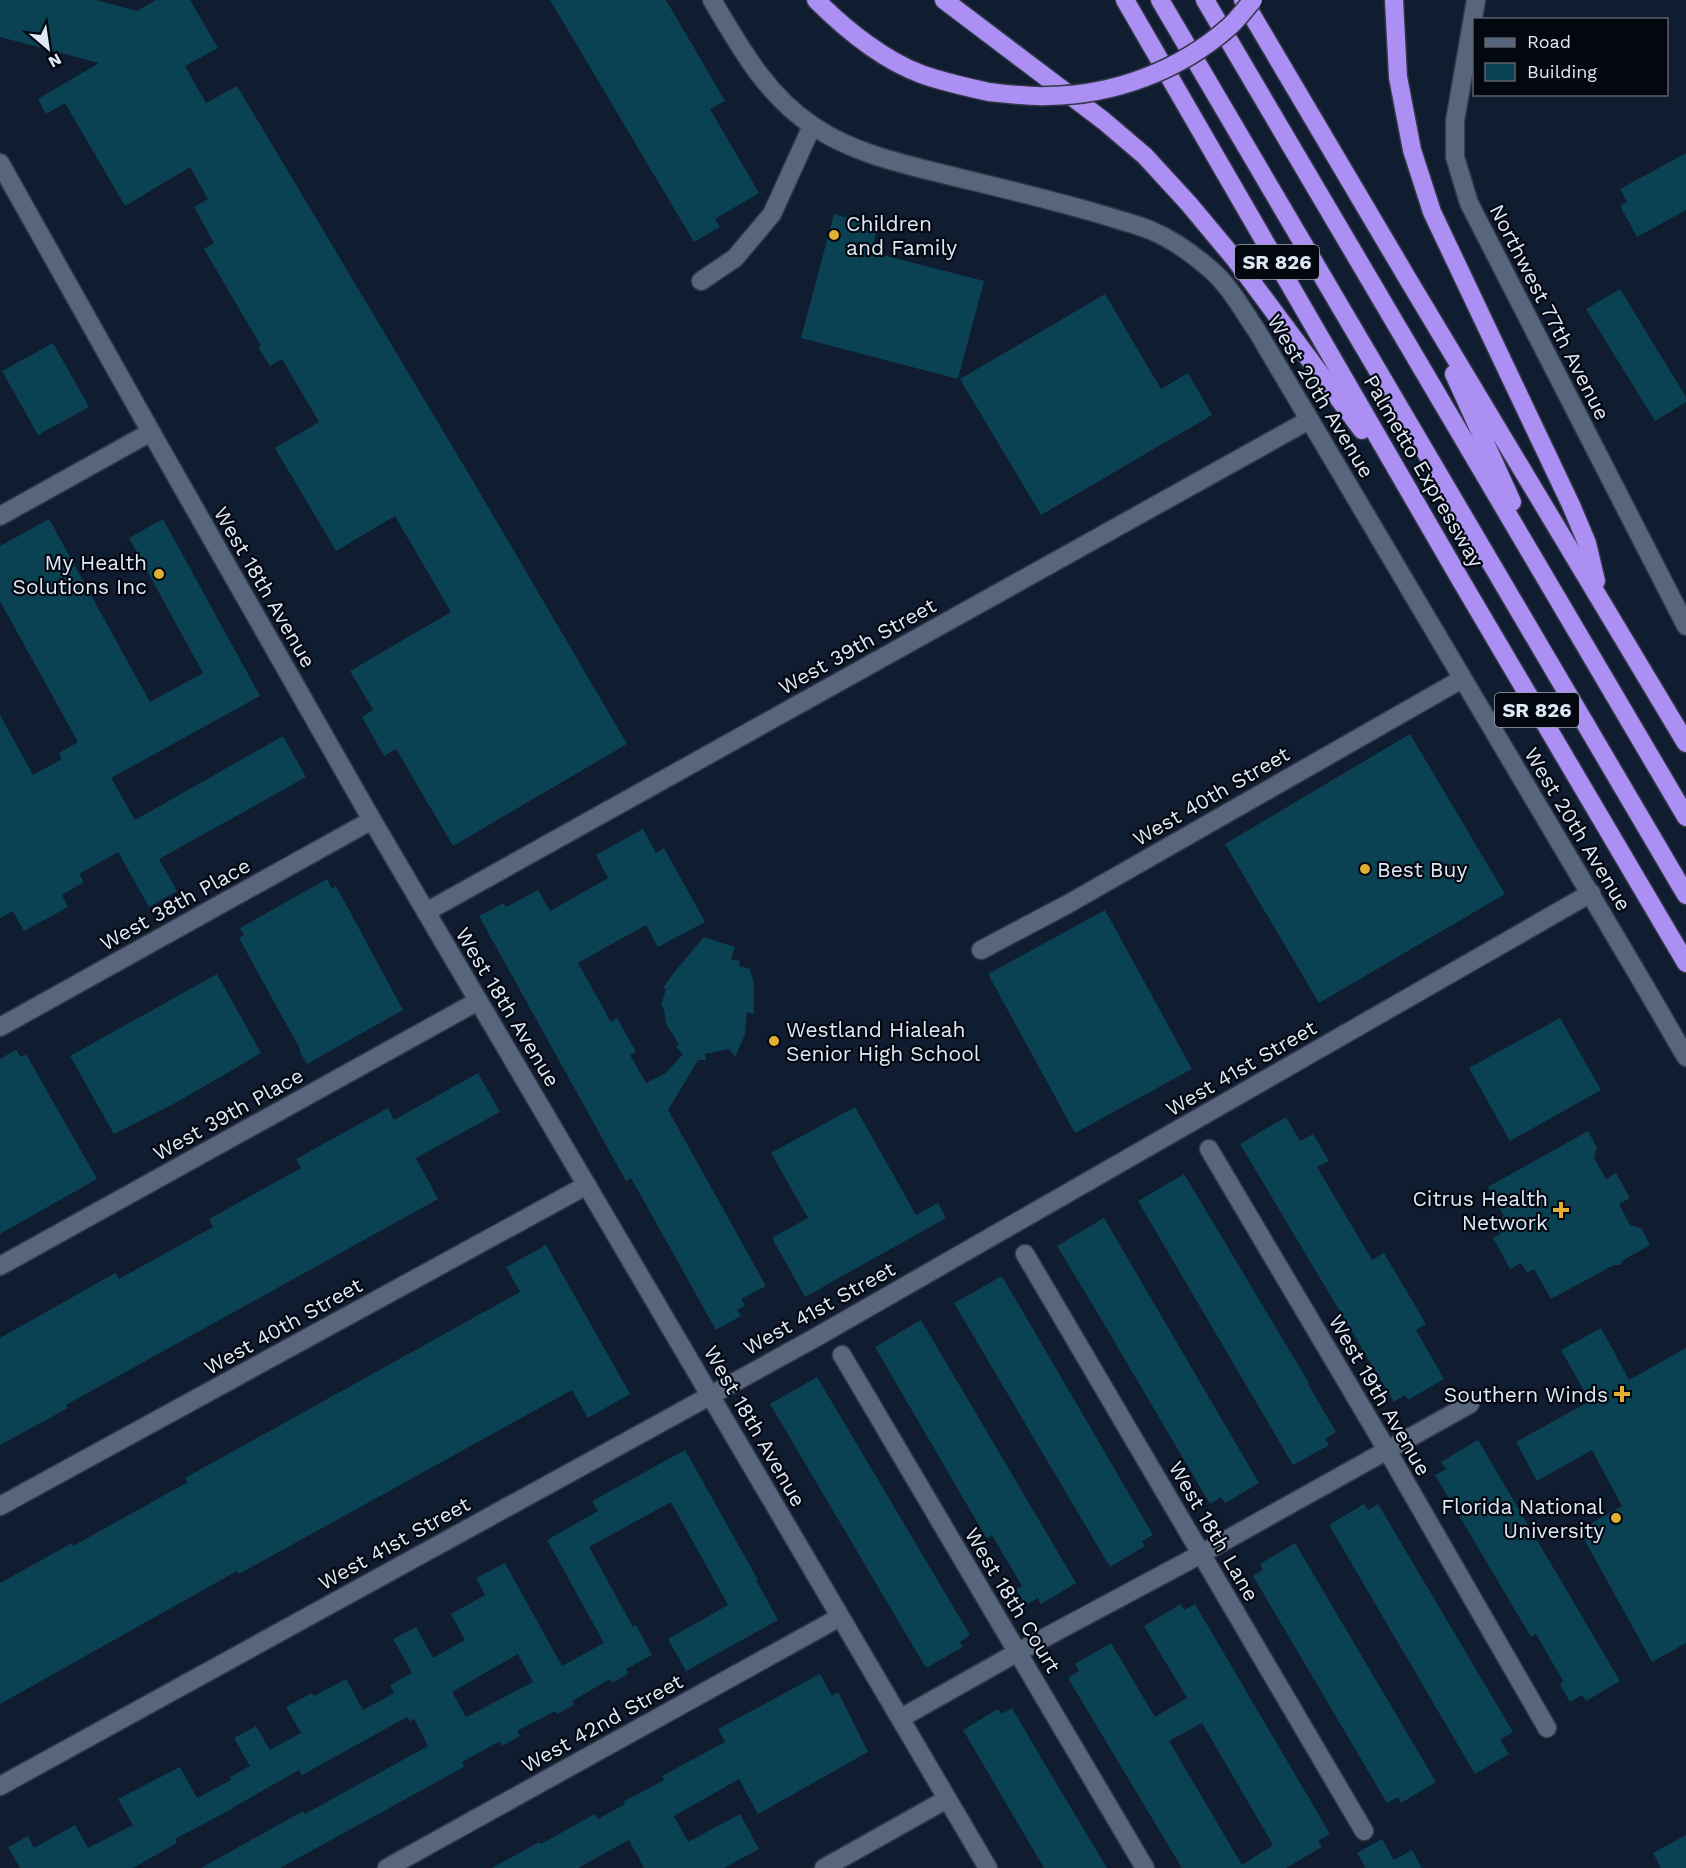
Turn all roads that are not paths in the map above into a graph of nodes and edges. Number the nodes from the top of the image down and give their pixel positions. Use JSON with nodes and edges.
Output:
{"nodes":[{"id":1,"x":712,"y":0,"type":"edge"},
{"id":2,"x":816,"y":0,"type":"edge"},
{"id":3,"x":944,"y":0,"type":"edge"},
{"id":4,"x":1125,"y":0,"type":"edge"},
{"id":5,"x":1160,"y":0,"type":"edge"},
{"id":6,"x":1205,"y":0,"type":"edge"},
{"id":7,"x":1244,"y":0,"type":"edge"},
{"id":8,"x":1253,"y":0,"type":"edge"},
{"id":9,"x":1394,"y":0,"type":"edge"},
{"id":10,"x":1476,"y":0,"type":"edge"},
{"id":11,"x":812,"y":126,"type":"junction"},
{"id":12,"x":0,"y":163,"type":"edge"},
{"id":13,"x":1409,"y":280,"type":"junction"},
{"id":14,"x":700,"y":281,"type":"dead end"},
{"id":15,"x":1310,"y":420,"type":"junction"},
{"id":16,"x":151,"y":432,"type":"junction"},
{"id":17,"x":0,"y":516,"type":"edge"},
{"id":18,"x":1429,"y":525,"type":"junction"},
{"id":19,"x":1555,"y":594,"type":"junction"},
{"id":20,"x":1602,"y":603,"type":"junction"},
{"id":21,"x":1686,"y":626,"type":"edge"},
{"id":22,"x":1462,"y":679,"type":"junction"},
{"id":23,"x":1686,"y":743,"type":"edge"},
{"id":24,"x":1686,"y":817,"type":"edge"},
{"id":25,"x":372,"y":820,"type":"junction"},
{"id":26,"x":1591,"y":893,"type":"junction"},
{"id":27,"x":1686,"y":895,"type":"edge"},
{"id":28,"x":426,"y":912,"type":"junction"},
{"id":29,"x":981,"y":950,"type":"dead end"},
{"id":30,"x":1686,"y":963,"type":"edge"},
{"id":31,"x":478,"y":1001,"type":"junction"},
{"id":32,"x":0,"y":1027,"type":"edge"},
{"id":33,"x":1686,"y":1057,"type":"edge"},
{"id":34,"x":1209,"y":1149,"type":"dead end"},
{"id":35,"x":587,"y":1185,"type":"junction"},
{"id":36,"x":1025,"y":1254,"type":"dead end"},
{"id":37,"x":0,"y":1266,"type":"edge"},
{"id":38,"x":842,"y":1355,"type":"dead end"},
{"id":39,"x":711,"y":1394,"type":"junction"},
{"id":40,"x":1470,"y":1404,"type":"dead end"},
{"id":41,"x":1387,"y":1450,"type":"junction"},
{"id":42,"x":0,"y":1506,"type":"edge"},
{"id":43,"x":1201,"y":1554,"type":"junction"},
{"id":44,"x":840,"y":1617,"type":"junction"},
{"id":45,"x":1018,"y":1652,"type":"junction"},
{"id":46,"x":901,"y":1718,"type":"junction"},
{"id":47,"x":1547,"y":1728,"type":"dead end"},
{"id":48,"x":0,"y":1786,"type":"edge"},
{"id":49,"x":947,"y":1799,"type":"junction"},
{"id":50,"x":1364,"y":1831,"type":"dead end"},
{"id":51,"x":387,"y":1868,"type":"edge"},
{"id":52,"x":824,"y":1868,"type":"edge"},
{"id":53,"x":988,"y":1868,"type":"edge"},
{"id":54,"x":1145,"y":1868,"type":"edge"}],
"edges":[{"from":1,"to":11,"type":"street","name":"West 20th Avenue"},
{"from":2,"to":8,"type":"highway","bridge":true},
{"from":3,"to":18,"type":"highway"},
{"from":4,"to":18,"type":"highway","name":"Palmetto Expressway","number":"SR 826"},
{"from":5,"to":27,"type":"highway"},
{"from":6,"to":19,"type":"highway"},
{"from":7,"to":13,"type":"highway"},
{"from":9,"to":20,"type":"highway"},
{"from":10,"to":21,"type":"street","name":"Northwest 77th Avenue"},
{"from":11,"to":14,"type":"street"},
{"from":11,"to":15,"type":"street","name":"West 20th Avenue"},
{"from":12,"to":16,"type":"street","name":"West 18th Avenue"},
{"from":13,"to":19,"type":"highway"},
{"from":13,"to":20,"type":"highway"},
{"from":15,"to":22,"type":"street","name":"West 20th Avenue"},
{"from":15,"to":28,"type":"street","name":"West 39th Street"},
{"from":16,"to":17,"type":"street"},
{"from":16,"to":25,"type":"street","name":"West 18th Avenue"},
{"from":18,"to":30,"type":"highway","name":"Palmetto Expressway","number":"SR 826"},
{"from":19,"to":24,"type":"highway"},
{"from":20,"to":23,"type":"highway"},
{"from":22,"to":26,"type":"street","name":"West 20th Avenue"},
{"from":22,"to":29,"type":"street","name":"West 40th Street"},
{"from":25,"to":28,"type":"street","name":"West 18th Avenue"},
{"from":25,"to":32,"type":"street","name":"West 38th Place"},
{"from":26,"to":33,"type":"street","name":"West 20th Avenue"},
{"from":26,"to":39,"type":"street","name":"West 41st Street"},
{"from":28,"to":31,"type":"street","name":"West 18th Avenue"},
{"from":31,"to":35,"type":"street","name":"West 18th Avenue"},
{"from":31,"to":37,"type":"street","name":"West 39th Place"},
{"from":34,"to":41,"type":"street","name":"West 19th Avenue"},
{"from":35,"to":39,"type":"street","name":"West 18th Avenue"},
{"from":35,"to":42,"type":"street","name":"West 40th Street"},
{"from":36,"to":43,"type":"street","name":"West 18th Lane"},
{"from":38,"to":45,"type":"street","name":"West 18th Court"},
{"from":39,"to":44,"type":"street","name":"West 18th Avenue"},
{"from":39,"to":48,"type":"street","name":"West 41st Street"},
{"from":40,"to":41,"type":"street"},
{"from":41,"to":43,"type":"street"},
{"from":41,"to":47,"type":"street","name":"West 19th Avenue"},
{"from":43,"to":45,"type":"street"},
{"from":43,"to":50,"type":"street","name":"West 18th Lane"},
{"from":44,"to":46,"type":"street","name":"West 18th Avenue"},
{"from":44,"to":51,"type":"street","name":"West 42nd Street"},
{"from":45,"to":46,"type":"street"},
{"from":45,"to":54,"type":"street","name":"West 18th Court"},
{"from":46,"to":49,"type":"street","name":"West 18th Avenue"},
{"from":49,"to":52,"type":"street"},
{"from":49,"to":53,"type":"street","name":"West 18th Avenue"}]}
